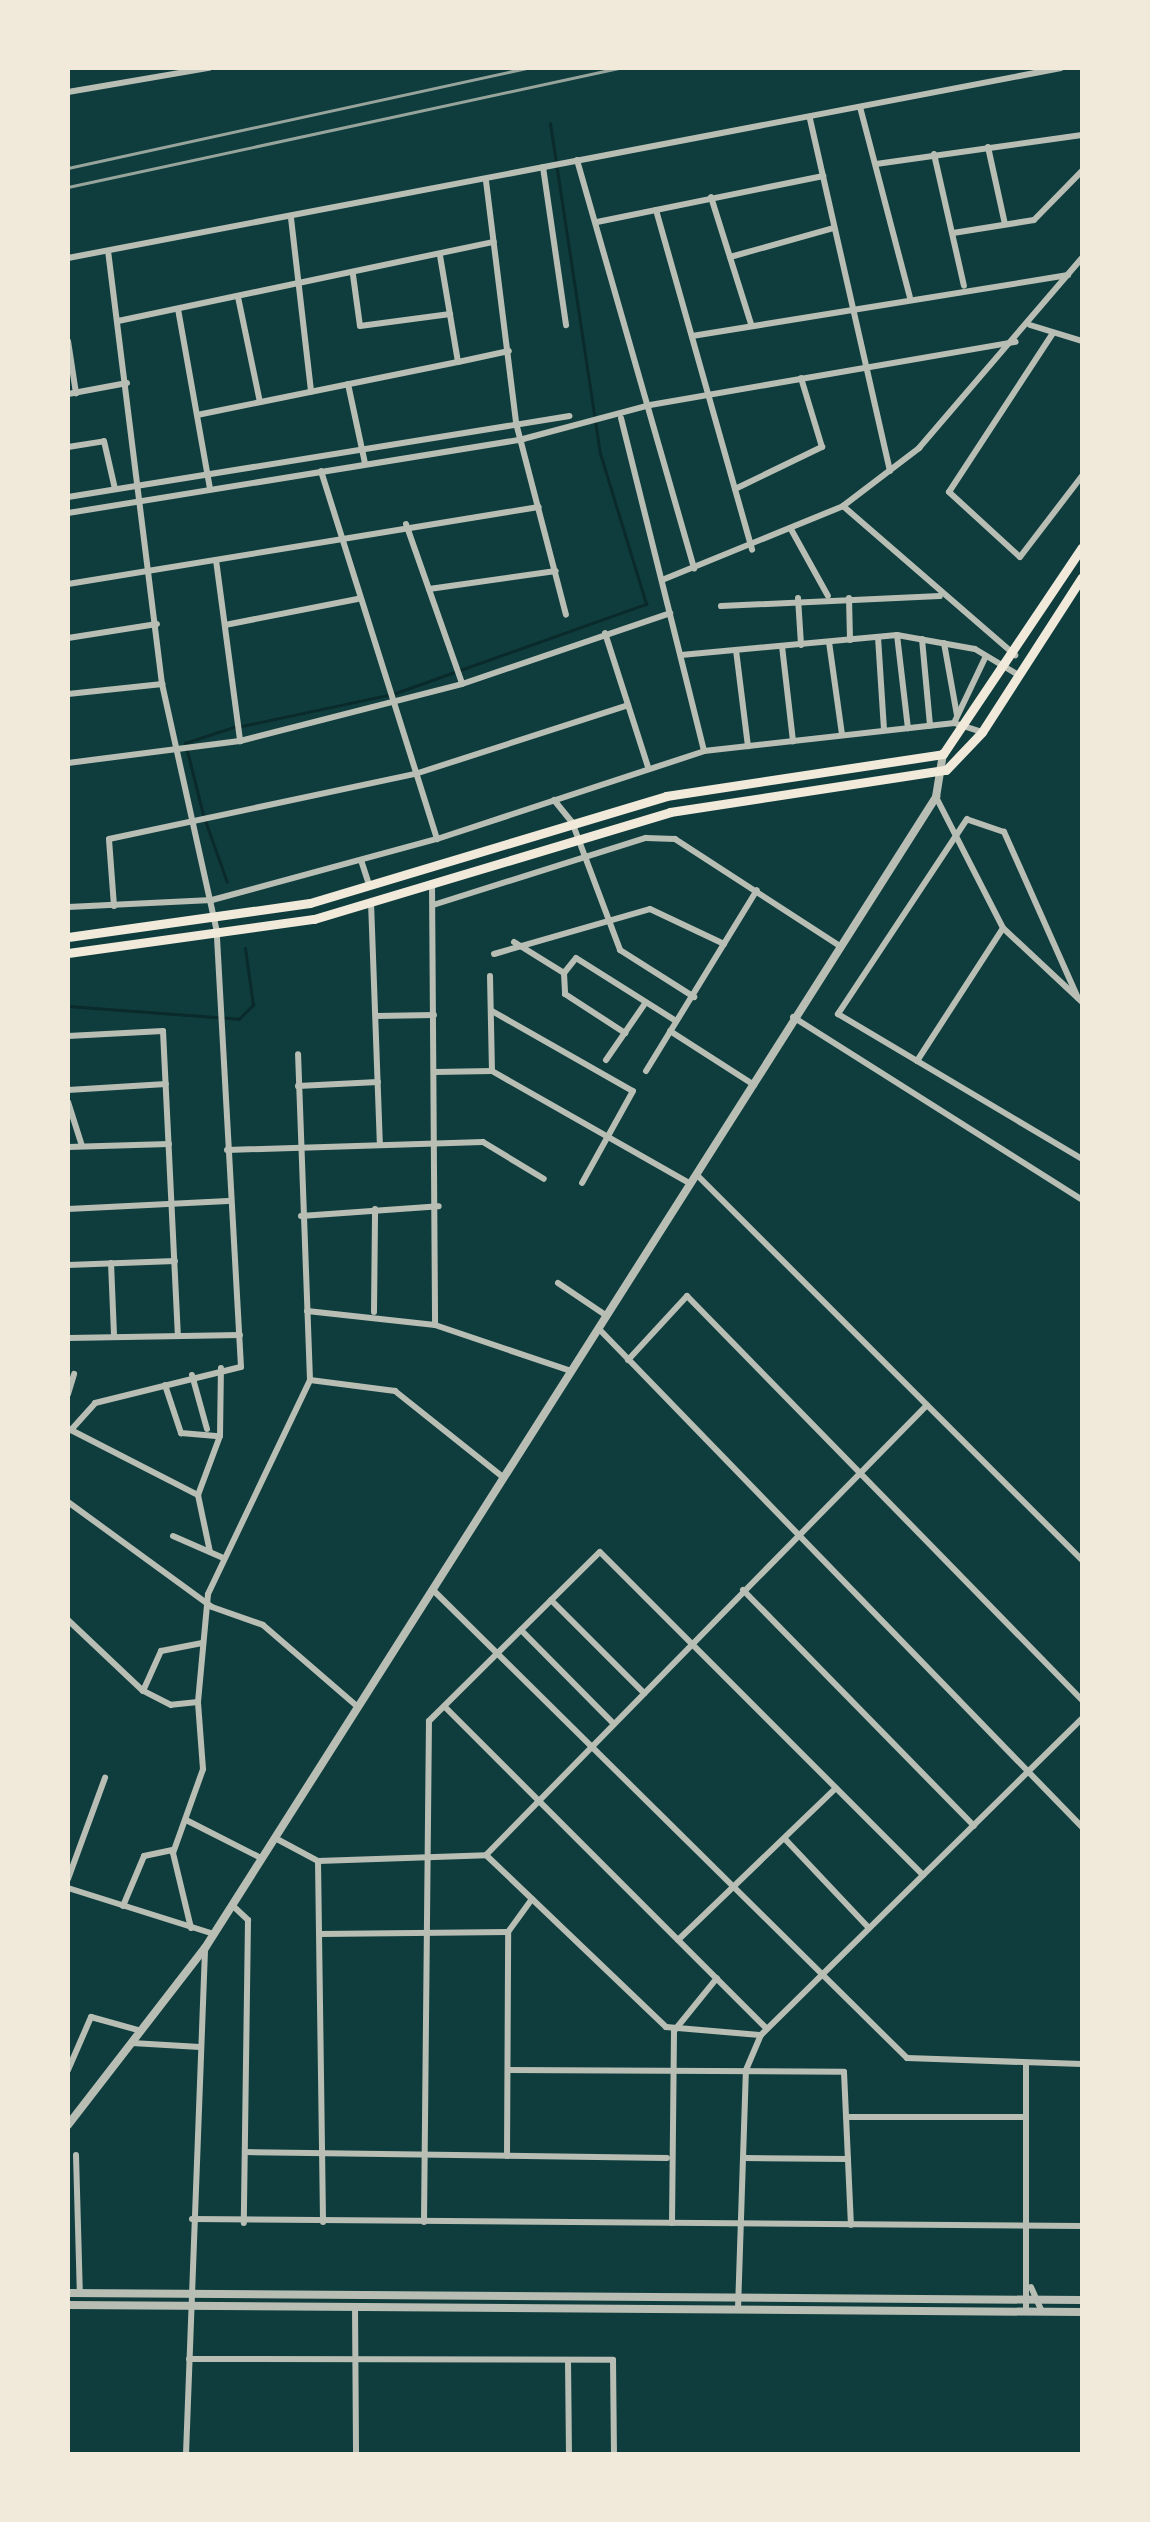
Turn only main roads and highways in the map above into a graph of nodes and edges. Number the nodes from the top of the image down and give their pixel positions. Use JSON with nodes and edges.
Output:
{"nodes":[{"id":1,"x":1082,"y":547,"type":"edge"},
{"id":2,"x":1082,"y":577,"type":"edge"},
{"id":3,"x":68,"y":937,"type":"edge"},
{"id":4,"x":68,"y":954,"type":"edge"}],
"edges":[{"from":1,"to":3,"type":"main road"},
{"from":2,"to":4,"type":"main road"}]}
